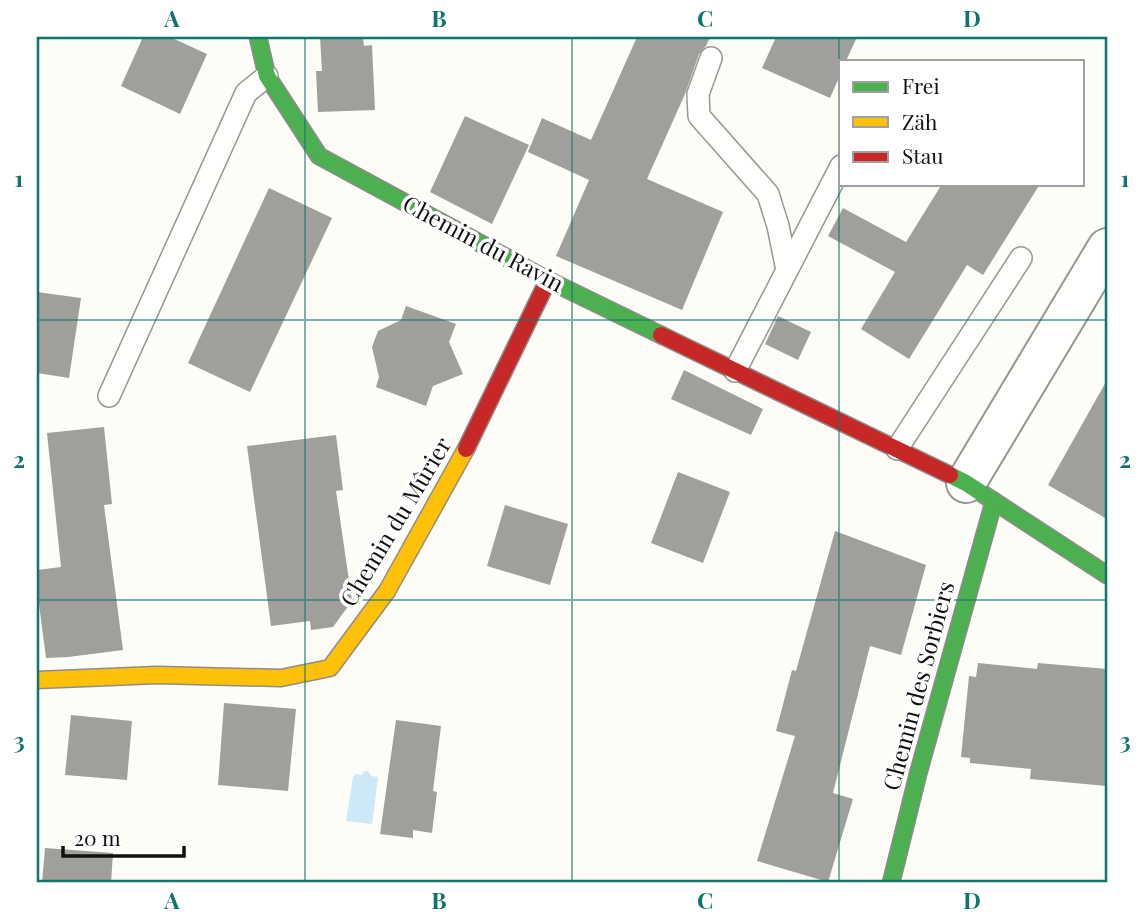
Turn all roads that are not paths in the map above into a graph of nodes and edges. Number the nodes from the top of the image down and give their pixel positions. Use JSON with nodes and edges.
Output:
{"nodes":[{"id":1,"x":258,"y":37,"type":"edge"},
{"id":2,"x":712,"y":58,"type":"dead end"},
{"id":3,"x":267,"y":76,"type":"junction"},
{"id":4,"x":839,"y":170,"type":"edge"},
{"id":5,"x":1107,"y":248,"type":"edge"},
{"id":6,"x":1021,"y":258,"type":"dead end"},
{"id":7,"x":787,"y":270,"type":"junction"},
{"id":8,"x":548,"y":280,"type":"junction"},
{"id":9,"x":735,"y":370,"type":"junction"},
{"id":10,"x":109,"y":396,"type":"dead end"},
{"id":11,"x":897,"y":449,"type":"junction"},
{"id":12,"x":980,"y":492,"type":"junction"},
{"id":13,"x":1107,"y":575,"type":"edge"},
{"id":14,"x":37,"y":680,"type":"edge"},
{"id":15,"x":891,"y":883,"type":"edge"}],
"edges":[{"from":1,"to":3,"type":"street","name":"Chemin du Ravin"},
{"from":2,"to":7,"type":"lane"},
{"from":3,"to":8,"type":"street","name":"Chemin du Ravin"},
{"from":3,"to":10,"type":"lane"},
{"from":4,"to":7,"type":"lane"},
{"from":5,"to":12,"type":"street"},
{"from":6,"to":11,"type":"lane"},
{"from":7,"to":9,"type":"lane"},
{"from":8,"to":9,"type":"street","name":"Chemin du Ravin"},
{"from":8,"to":14,"type":"street","name":"Chemin du Mûrier"},
{"from":9,"to":11,"type":"street","name":"Chemin du Ravin"},
{"from":11,"to":12,"type":"street","name":"Chemin du Ravin"},
{"from":12,"to":13,"type":"street","name":"Chemin du Ravin"},
{"from":12,"to":15,"type":"street","name":"Chemin des Sorbiers"}]}
